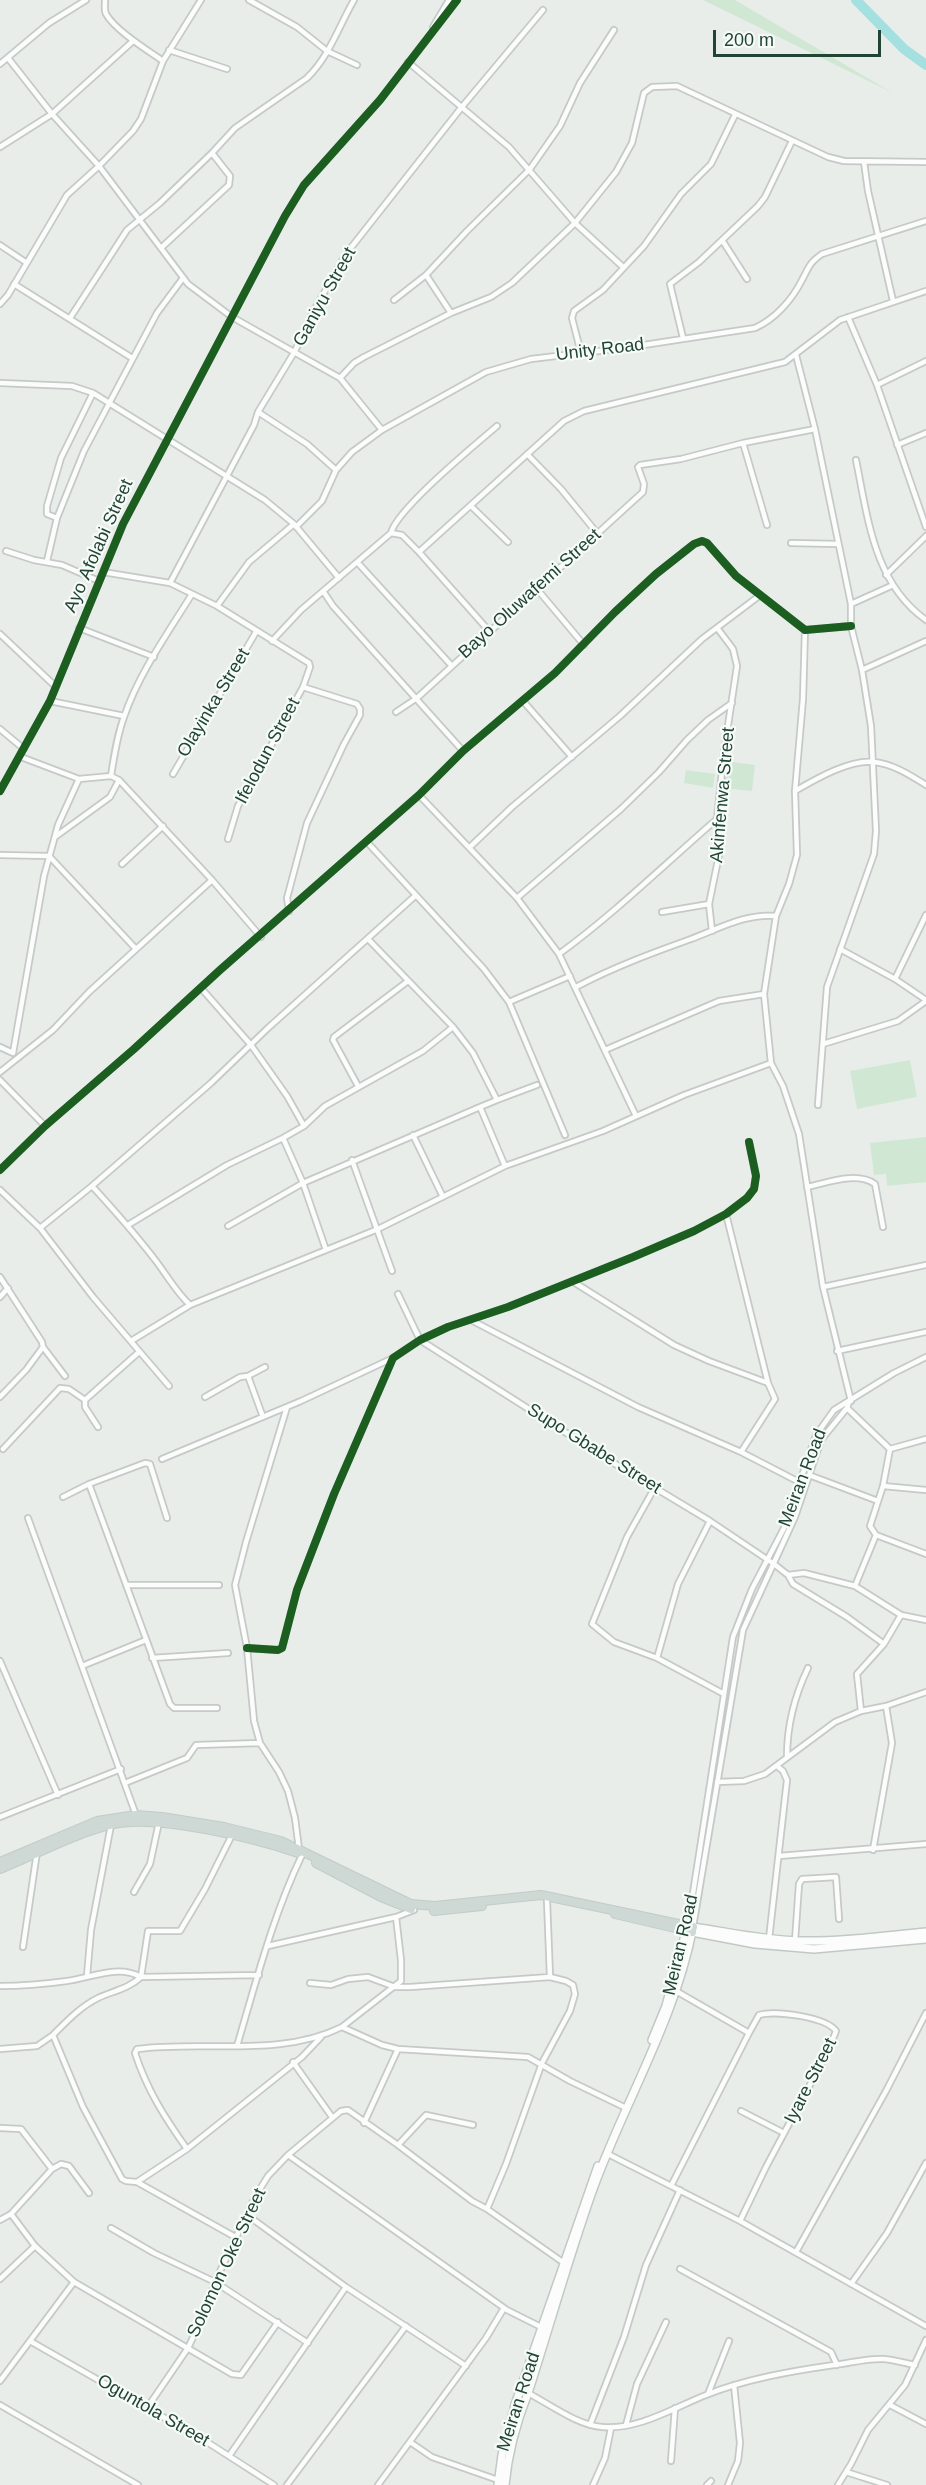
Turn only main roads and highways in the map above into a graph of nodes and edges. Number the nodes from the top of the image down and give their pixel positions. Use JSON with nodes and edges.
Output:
{"nodes":[{"id":1,"x":36,"y":1850,"type":"junction"},
{"id":2,"x":301,"y":1852,"type":"junction"},
{"id":3,"x":0,"y":1862,"type":"edge"},
{"id":4,"x":0,"y":1869,"type":"edge"},
{"id":5,"x":690,"y":1929,"type":"junction"},
{"id":6,"x":926,"y":1932,"type":"edge"},
{"id":7,"x":926,"y":1939,"type":"edge"},
{"id":8,"x":681,"y":1964,"type":"junction"},
{"id":9,"x":500,"y":2484,"type":"edge"}],
"edges":[{"from":1,"to":2,"type":"main road"},
{"from":1,"to":2,"type":"main road"},
{"from":1,"to":3,"type":"main road"},
{"from":1,"to":4,"type":"main road"},
{"from":2,"to":5,"type":"main road"},
{"from":2,"to":5,"type":"main road"},
{"from":5,"to":6,"type":"main road"},
{"from":5,"to":7,"type":"main road"},
{"from":5,"to":8,"type":"main road","name":"Meiran Road"},
{"from":8,"to":9,"type":"main road","name":"Meiran Road"},
{"from":8,"to":9,"type":"main road","name":"Meiran Road"}]}
